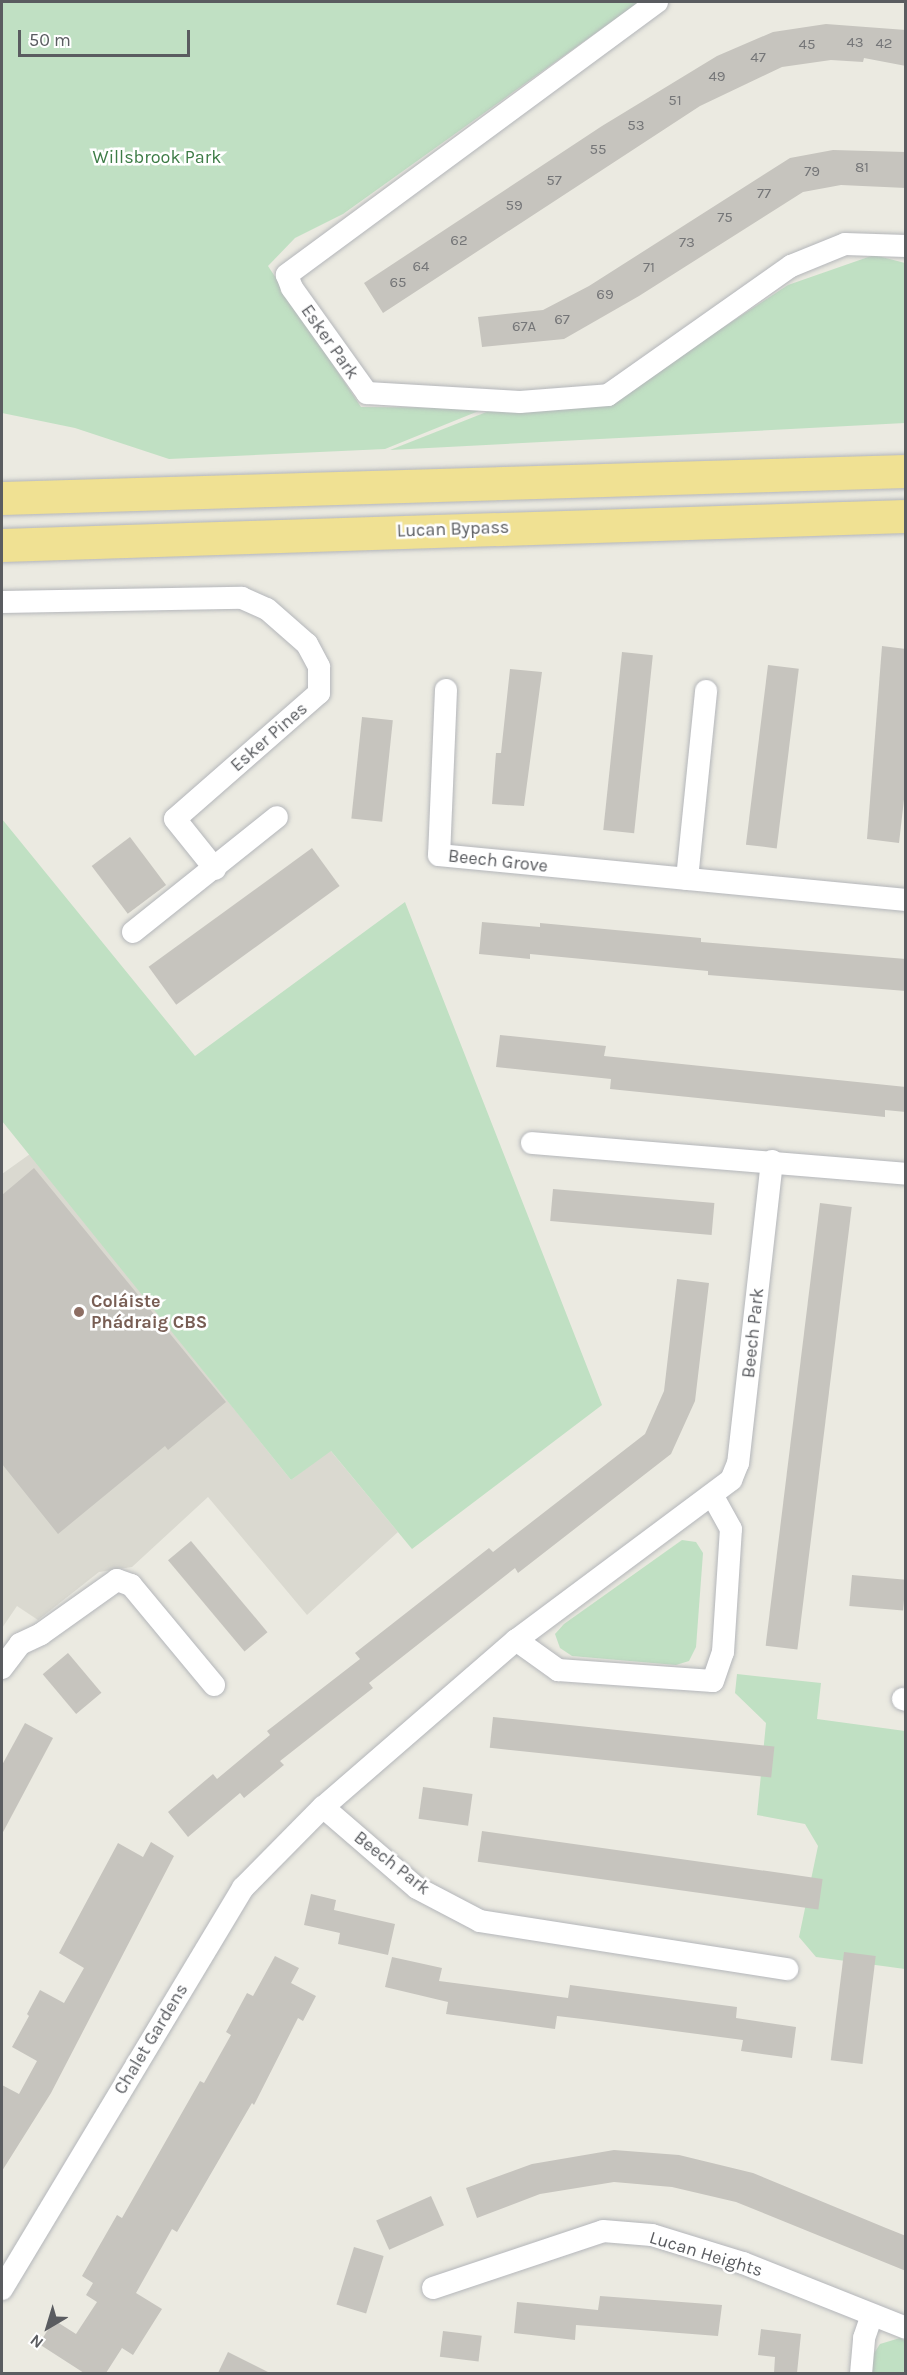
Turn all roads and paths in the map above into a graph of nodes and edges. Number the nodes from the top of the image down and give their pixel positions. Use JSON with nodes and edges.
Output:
{"nodes":[{"id":1,"x":657,"y":2,"type":"edge"},
{"id":2,"x":906,"y":246,"type":"edge"},
{"id":3,"x":906,"y":471,"type":"edge"},
{"id":4,"x":2,"y":486,"type":"edge"},
{"id":5,"x":134,"y":491,"type":"junction"},
{"id":6,"x":2,"y":498,"type":"edge"},
{"id":7,"x":906,"y":516,"type":"edge"},
{"id":8,"x":2,"y":545,"type":"edge"},
{"id":9,"x":2,"y":602,"type":"edge"},
{"id":10,"x":446,"y":690,"type":"dead end"},
{"id":11,"x":706,"y":691,"type":"dead end"},
{"id":12,"x":277,"y":817,"type":"dead end"},
{"id":13,"x":215,"y":868,"type":"junction"},
{"id":14,"x":687,"y":879,"type":"junction"},
{"id":15,"x":906,"y":900,"type":"edge"},
{"id":16,"x":133,"y":932,"type":"dead end"},
{"id":17,"x":532,"y":1143,"type":"dead end"},
{"id":18,"x":772,"y":1161,"type":"junction"},
{"id":19,"x":906,"y":1174,"type":"edge"},
{"id":20,"x":713,"y":1496,"type":"junction"},
{"id":21,"x":516,"y":1640,"type":"junction"},
{"id":22,"x":2,"y":1668,"type":"edge"},
{"id":23,"x":214,"y":1685,"type":"dead end"},
{"id":24,"x":323,"y":1807,"type":"junction"},
{"id":25,"x":787,"y":1969,"type":"dead end"},
{"id":26,"x":433,"y":2288,"type":"dead end"},
{"id":27,"x":2,"y":2289,"type":"edge"},
{"id":28,"x":872,"y":2315,"type":"junction"},
{"id":29,"x":906,"y":2328,"type":"edge"},
{"id":30,"x":861,"y":2373,"type":"edge"}],
"edges":[{"from":1,"to":2,"type":"street","name":"Esker Park"},
{"from":3,"to":5,"type":"highway"},
{"from":4,"to":5,"type":"highway"},
{"from":5,"to":6,"type":"highway"},
{"from":7,"to":8,"type":"highway","name":"Lucan Bypass"},
{"from":9,"to":13,"type":"street","name":"Esker Pines"},
{"from":10,"to":14,"type":"street","name":"Beech Grove"},
{"from":11,"to":14,"type":"street"},
{"from":12,"to":13,"type":"street"},
{"from":13,"to":16,"type":"street"},
{"from":14,"to":15,"type":"street","name":"Beech Grove"},
{"from":17,"to":18,"type":"street"},
{"from":18,"to":19,"type":"street"},
{"from":18,"to":20,"type":"street","name":"Beech Park"},
{"from":20,"to":21,"type":"street","name":"Beech Park"},
{"from":20,"to":21,"type":"street"},
{"from":21,"to":24,"type":"street","name":"Beech Park"},
{"from":22,"to":23,"type":"street"},
{"from":24,"to":25,"type":"street","name":"Beech Park"},
{"from":24,"to":27,"type":"street","name":"Chalet Gardens"},
{"from":26,"to":28,"type":"street","name":"Lucan Heights"},
{"from":28,"to":29,"type":"street","name":"Lucan Heights"},
{"from":28,"to":30,"type":"street"}]}
